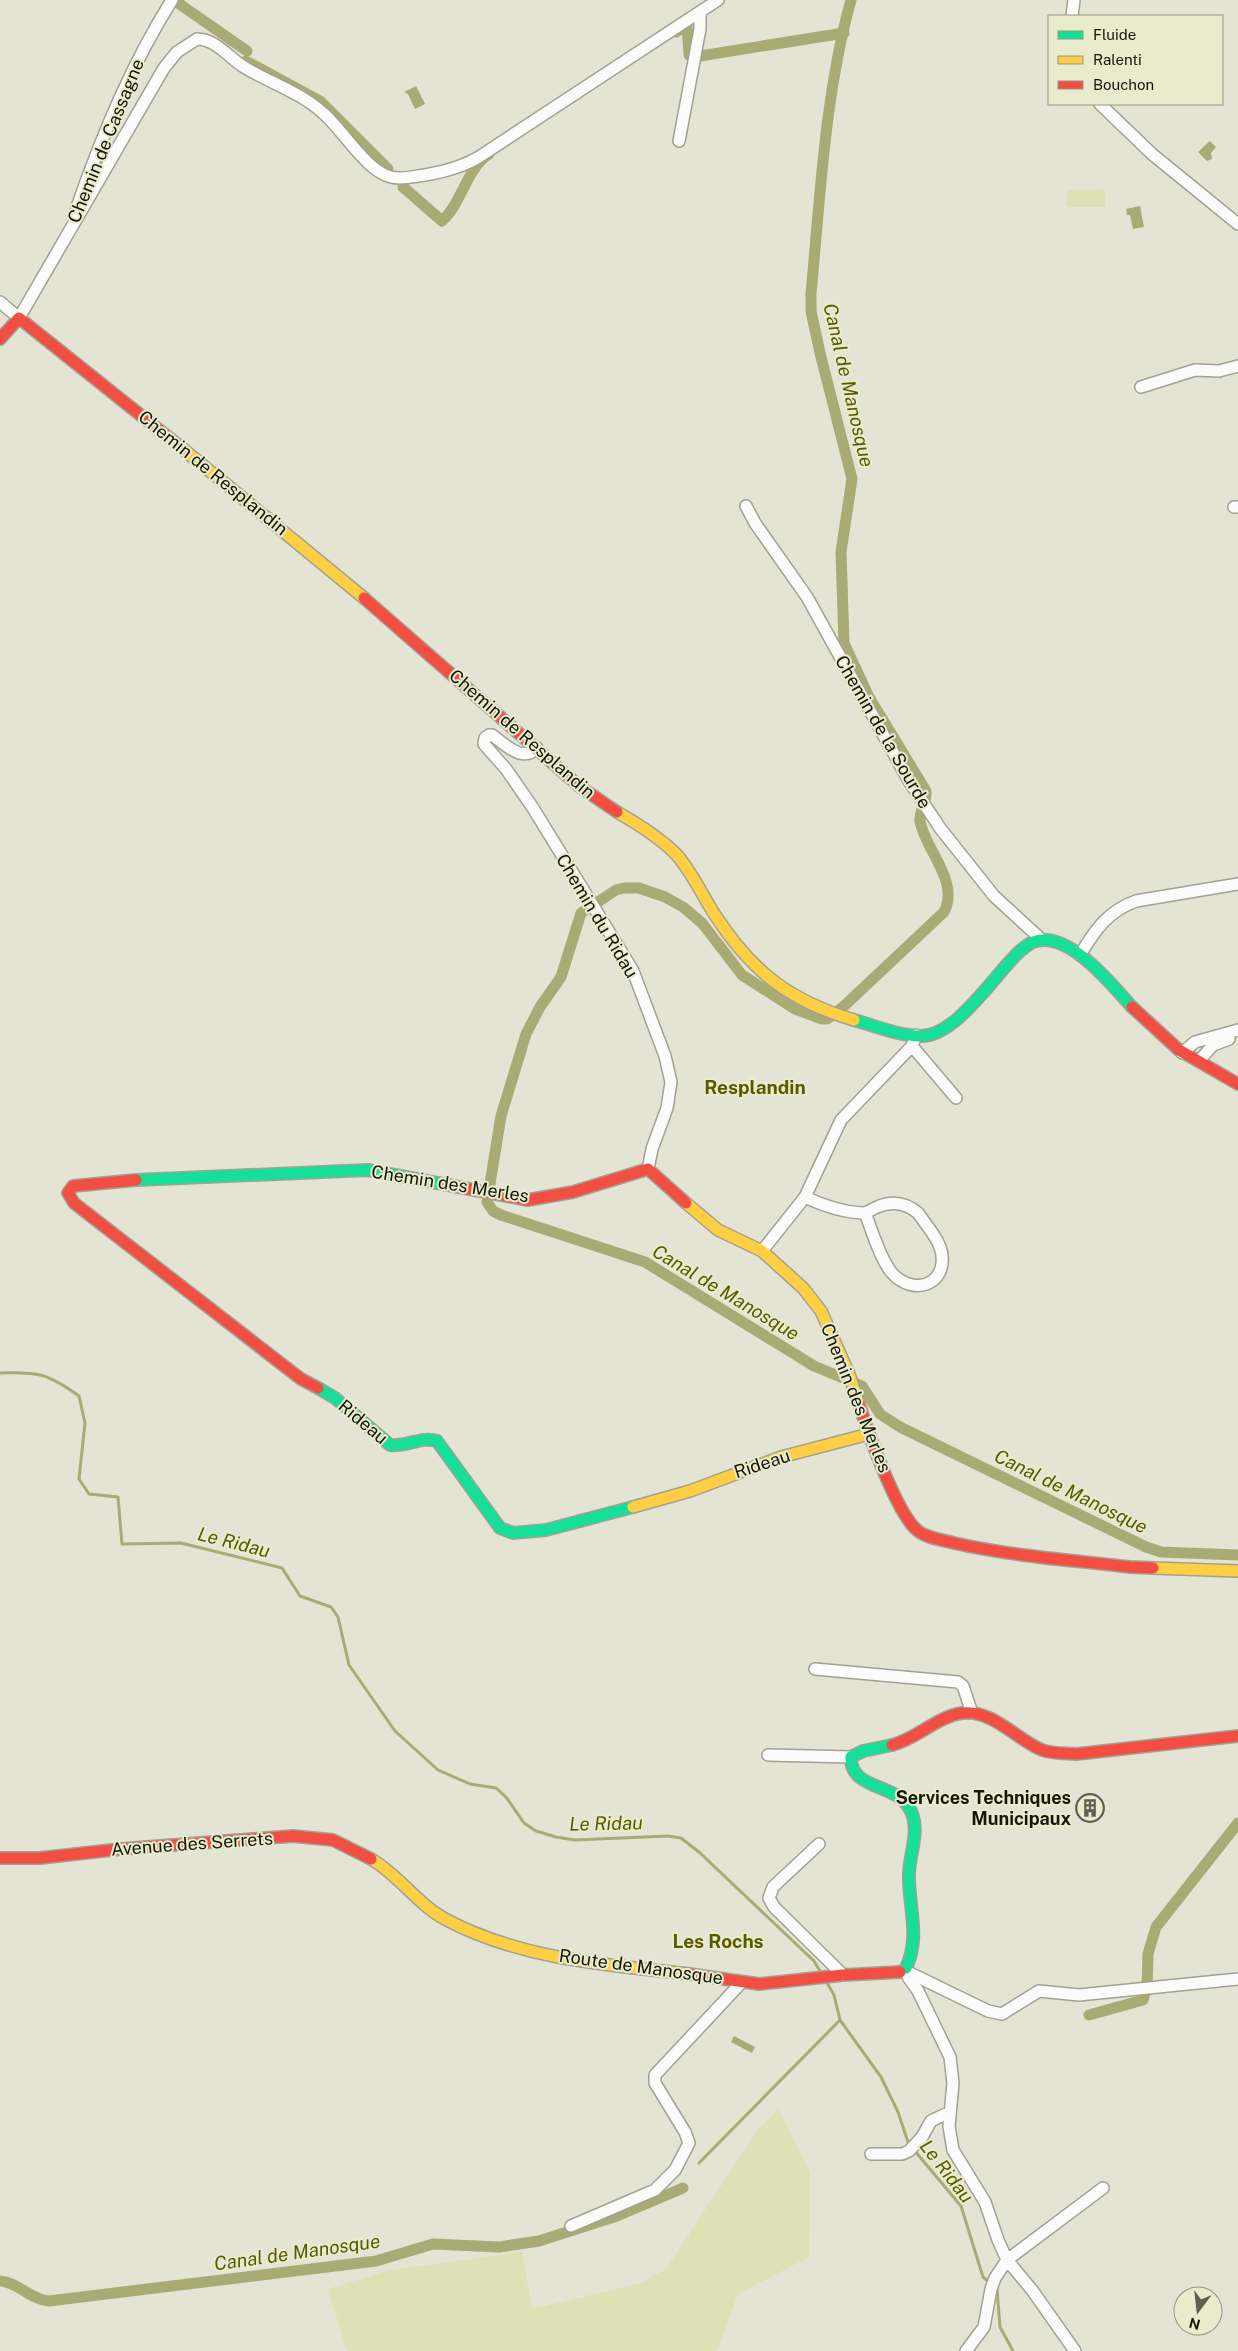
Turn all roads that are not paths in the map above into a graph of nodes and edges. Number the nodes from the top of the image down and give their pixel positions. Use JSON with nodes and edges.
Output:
{"nodes":[{"id":1,"x":172,"y":0,"type":"edge"},
{"id":2,"x":718,"y":0,"type":"edge"},
{"id":3,"x":1074,"y":0,"type":"edge"},
{"id":4,"x":700,"y":12,"type":"junction"},
{"id":5,"x":1072,"y":15,"type":"edge"},
{"id":6,"x":1101,"y":105,"type":"edge"},
{"id":7,"x":679,"y":141,"type":"dead end"},
{"id":8,"x":1238,"y":224,"type":"edge"},
{"id":9,"x":69,"y":231,"type":"junction"},
{"id":10,"x":0,"y":302,"type":"edge"},
{"id":11,"x":19,"y":318,"type":"junction"},
{"id":12,"x":0,"y":339,"type":"edge"},
{"id":13,"x":1238,"y":366,"type":"edge"},
{"id":14,"x":1141,"y":386,"type":"dead end"},
{"id":15,"x":746,"y":506,"type":"dead end"},
{"id":16,"x":537,"y":748,"type":"junction"},
{"id":17,"x":1238,"y":884,"type":"edge"},
{"id":18,"x":1042,"y":940,"type":"junction"},
{"id":19,"x":1080,"y":955,"type":"junction"},
{"id":20,"x":1238,"y":1030,"type":"edge"},
{"id":21,"x":1238,"y":1036,"type":"edge"},
{"id":22,"x":914,"y":1041,"type":"junction"},
{"id":23,"x":1182,"y":1052,"type":"junction"},
{"id":24,"x":1199,"y":1061,"type":"junction"},
{"id":25,"x":1238,"y":1084,"type":"edge"},
{"id":26,"x":956,"y":1098,"type":"dead end"},
{"id":27,"x":648,"y":1168,"type":"junction"},
{"id":28,"x":205,"y":1177,"type":"joint"},
{"id":29,"x":805,"y":1197,"type":"junction"},
{"id":30,"x":865,"y":1213,"type":"junction"},
{"id":31,"x":762,"y":1251,"type":"junction"},
{"id":32,"x":869,"y":1434,"type":"junction"},
{"id":33,"x":1238,"y":1571,"type":"edge"},
{"id":34,"x":815,"y":1669,"type":"dead end"},
{"id":35,"x":972,"y":1713,"type":"junction"},
{"id":36,"x":1238,"y":1736,"type":"edge"},
{"id":37,"x":768,"y":1755,"type":"dead end"},
{"id":38,"x":851,"y":1757,"type":"junction"},
{"id":39,"x":819,"y":1844,"type":"dead end"},
{"id":40,"x":0,"y":1858,"type":"edge"},
{"id":41,"x":378,"y":1863,"type":"joint"},
{"id":42,"x":906,"y":1972,"type":"junction"},
{"id":43,"x":843,"y":1975,"type":"junction"},
{"id":44,"x":1238,"y":1979,"type":"edge"},
{"id":45,"x":742,"y":1982,"type":"junction"},
{"id":46,"x":950,"y":2112,"type":"junction"},
{"id":47,"x":871,"y":2154,"type":"dead end"},
{"id":48,"x":1103,"y":2188,"type":"dead end"},
{"id":49,"x":571,"y":2226,"type":"dead end"},
{"id":50,"x":1007,"y":2260,"type":"junction"},
{"id":51,"x":966,"y":2351,"type":"edge"},
{"id":52,"x":1075,"y":2351,"type":"edge"}],
"edges":[{"from":1,"to":9,"type":"street","name":"Chemin de Cassagne"},
{"from":2,"to":4,"type":"street"},
{"from":3,"to":5,"type":"street"},
{"from":4,"to":7,"type":"street"},
{"from":4,"to":9,"type":"street"},
{"from":6,"to":8,"type":"street"},
{"from":9,"to":11,"type":"street"},
{"from":10,"to":11,"type":"street"},
{"from":11,"to":12,"type":"street"},
{"from":11,"to":16,"type":"street","name":"Chemin de Resplandin"},
{"from":13,"to":14,"type":"street"},
{"from":15,"to":18,"type":"street","name":"Chemin de la Sourde"},
{"from":16,"to":22,"type":"street","name":"Chemin de Resplandin"},
{"from":16,"to":27,"type":"street","name":"Chemin du Ridau"},
{"from":17,"to":19,"type":"street"},
{"from":18,"to":19,"type":"street"},
{"from":18,"to":22,"type":"street","name":"Chemin de Resplandin"},
{"from":19,"to":23,"type":"street"},
{"from":20,"to":23,"type":"street"},
{"from":21,"to":24,"type":"street"},
{"from":22,"to":26,"type":"street"},
{"from":22,"to":29,"type":"street"},
{"from":23,"to":24,"type":"street"},
{"from":24,"to":25,"type":"street"},
{"from":27,"to":28,"type":"street","name":"Chemin des Merles"},
{"from":27,"to":31,"type":"street","name":"Chemin des Merles"},
{"from":28,"to":32,"type":"street","name":"Rideau"},
{"from":29,"to":30,"type":"street"},
{"from":29,"to":31,"type":"street"},
{"from":30,"to":30,"type":"street"},
{"from":31,"to":32,"type":"street","name":"Chemin des Merles"},
{"from":32,"to":33,"type":"street","name":"Chemin des Merles"},
{"from":34,"to":35,"type":"street"},
{"from":35,"to":36,"type":"street"},
{"from":35,"to":38,"type":"street"},
{"from":37,"to":38,"type":"street"},
{"from":38,"to":42,"type":"street"},
{"from":39,"to":43,"type":"street"},
{"from":40,"to":41,"type":"street","name":"Avenue des Serrets"},
{"from":41,"to":45,"type":"street","name":"Route de Manosque"},
{"from":42,"to":43,"type":"street","name":"Route de Manosque"},
{"from":42,"to":44,"type":"street"},
{"from":42,"to":46,"type":"street"},
{"from":43,"to":45,"type":"street","name":"Route de Manosque"},
{"from":45,"to":49,"type":"street"},
{"from":46,"to":47,"type":"street"},
{"from":46,"to":50,"type":"street"},
{"from":48,"to":50,"type":"street"},
{"from":50,"to":51,"type":"street"},
{"from":50,"to":52,"type":"street"}]}
